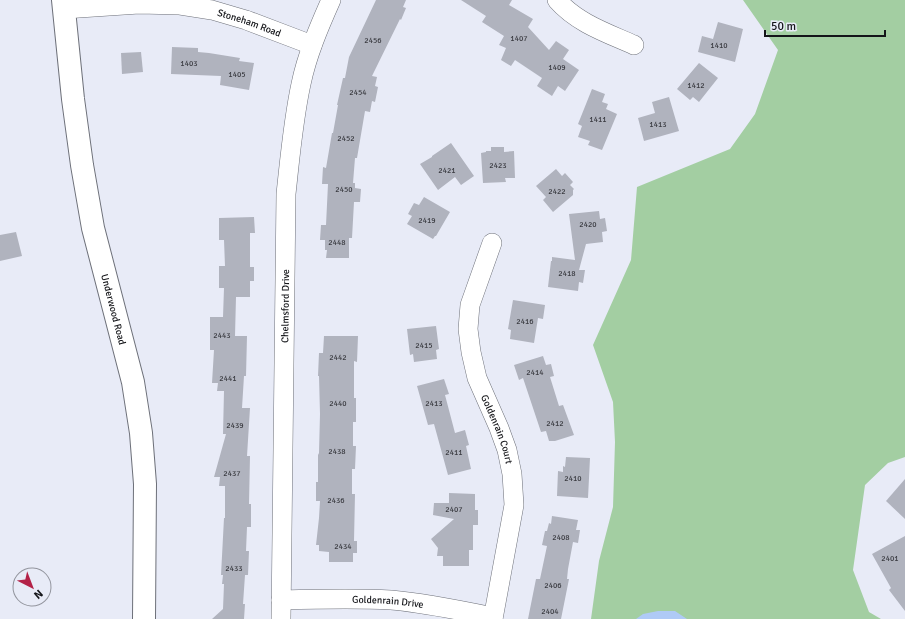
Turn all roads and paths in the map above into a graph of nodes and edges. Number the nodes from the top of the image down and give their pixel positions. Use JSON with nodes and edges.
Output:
{"nodes":[{"id":1,"x":331,"y":0,"type":"edge"},
{"id":2,"x":557,"y":0,"type":"edge"},
{"id":3,"x":64,"y":5,"type":"edge"},
{"id":4,"x":312,"y":45,"type":"junction"},
{"id":5,"x":634,"y":45,"type":"dead end"},
{"id":6,"x":492,"y":243,"type":"dead end"},
{"id":7,"x":281,"y":600,"type":"junction"},
{"id":8,"x":493,"y":618,"type":"edge"},
{"id":9,"x":144,"y":619,"type":"edge"},
{"id":10,"x":281,"y":619,"type":"edge"}],
"edges":[{"from":1,"to":4,"type":"street","name":"Chelmsford Drive"},
{"from":2,"to":5,"type":"street"},
{"from":3,"to":4,"type":"street","name":"Stoneham Road"},
{"from":3,"to":9,"type":"street","name":"Underwood Road"},
{"from":4,"to":7,"type":"street","name":"Chelmsford Drive"},
{"from":6,"to":8,"type":"street","name":"Goldenrain Court"},
{"from":7,"to":8,"type":"street","name":"Goldenrain Drive"},
{"from":7,"to":10,"type":"street","name":"Chelmsford Drive"}]}
